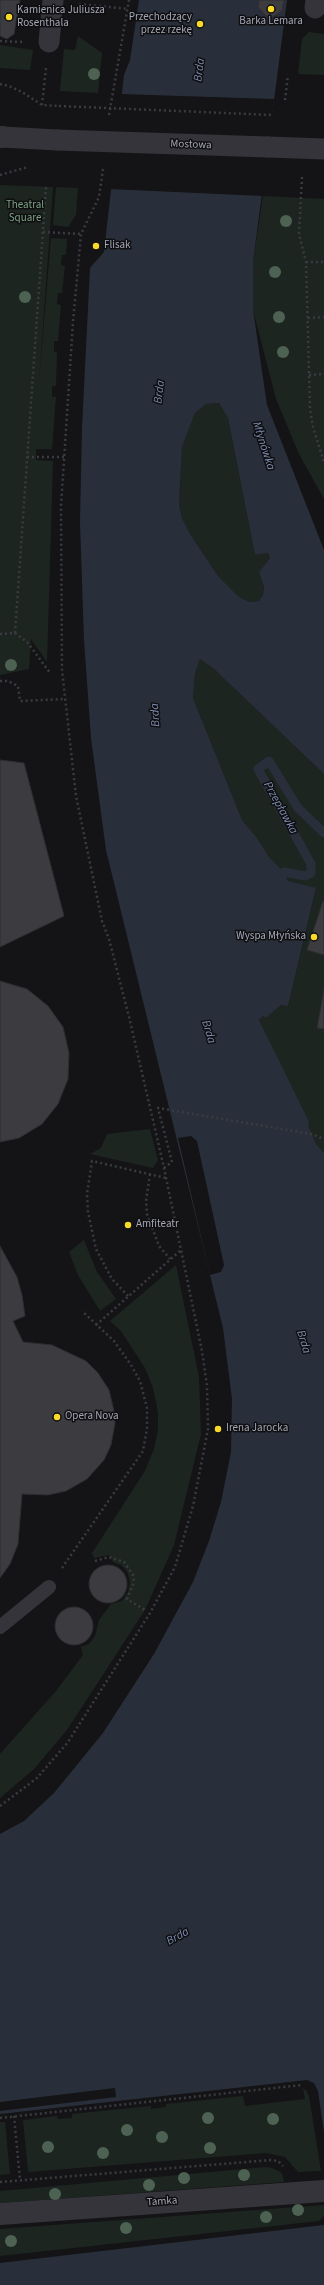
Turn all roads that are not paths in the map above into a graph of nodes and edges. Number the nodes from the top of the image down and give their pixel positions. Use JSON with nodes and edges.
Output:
{"nodes":[{"id":1,"x":53,"y":0,"type":"edge"},
{"id":2,"x":49,"y":42,"type":"dead end"},
{"id":3,"x":1,"y":137,"type":"edge"},
{"id":4,"x":324,"y":149,"type":"edge"},
{"id":5,"x":49,"y":1587,"type":"road end"},
{"id":6,"x":0,"y":1627,"type":"edge"},
{"id":7,"x":324,"y":2191,"type":"edge"},
{"id":8,"x":0,"y":2214,"type":"edge"}],
"edges":[{"from":1,"to":2,"type":"street"},
{"from":3,"to":4,"type":"street","name":"Mostowa","bridge":true},
{"from":5,"to":6,"type":"lane"},
{"from":7,"to":8,"type":"street","name":"Tamka"}]}
